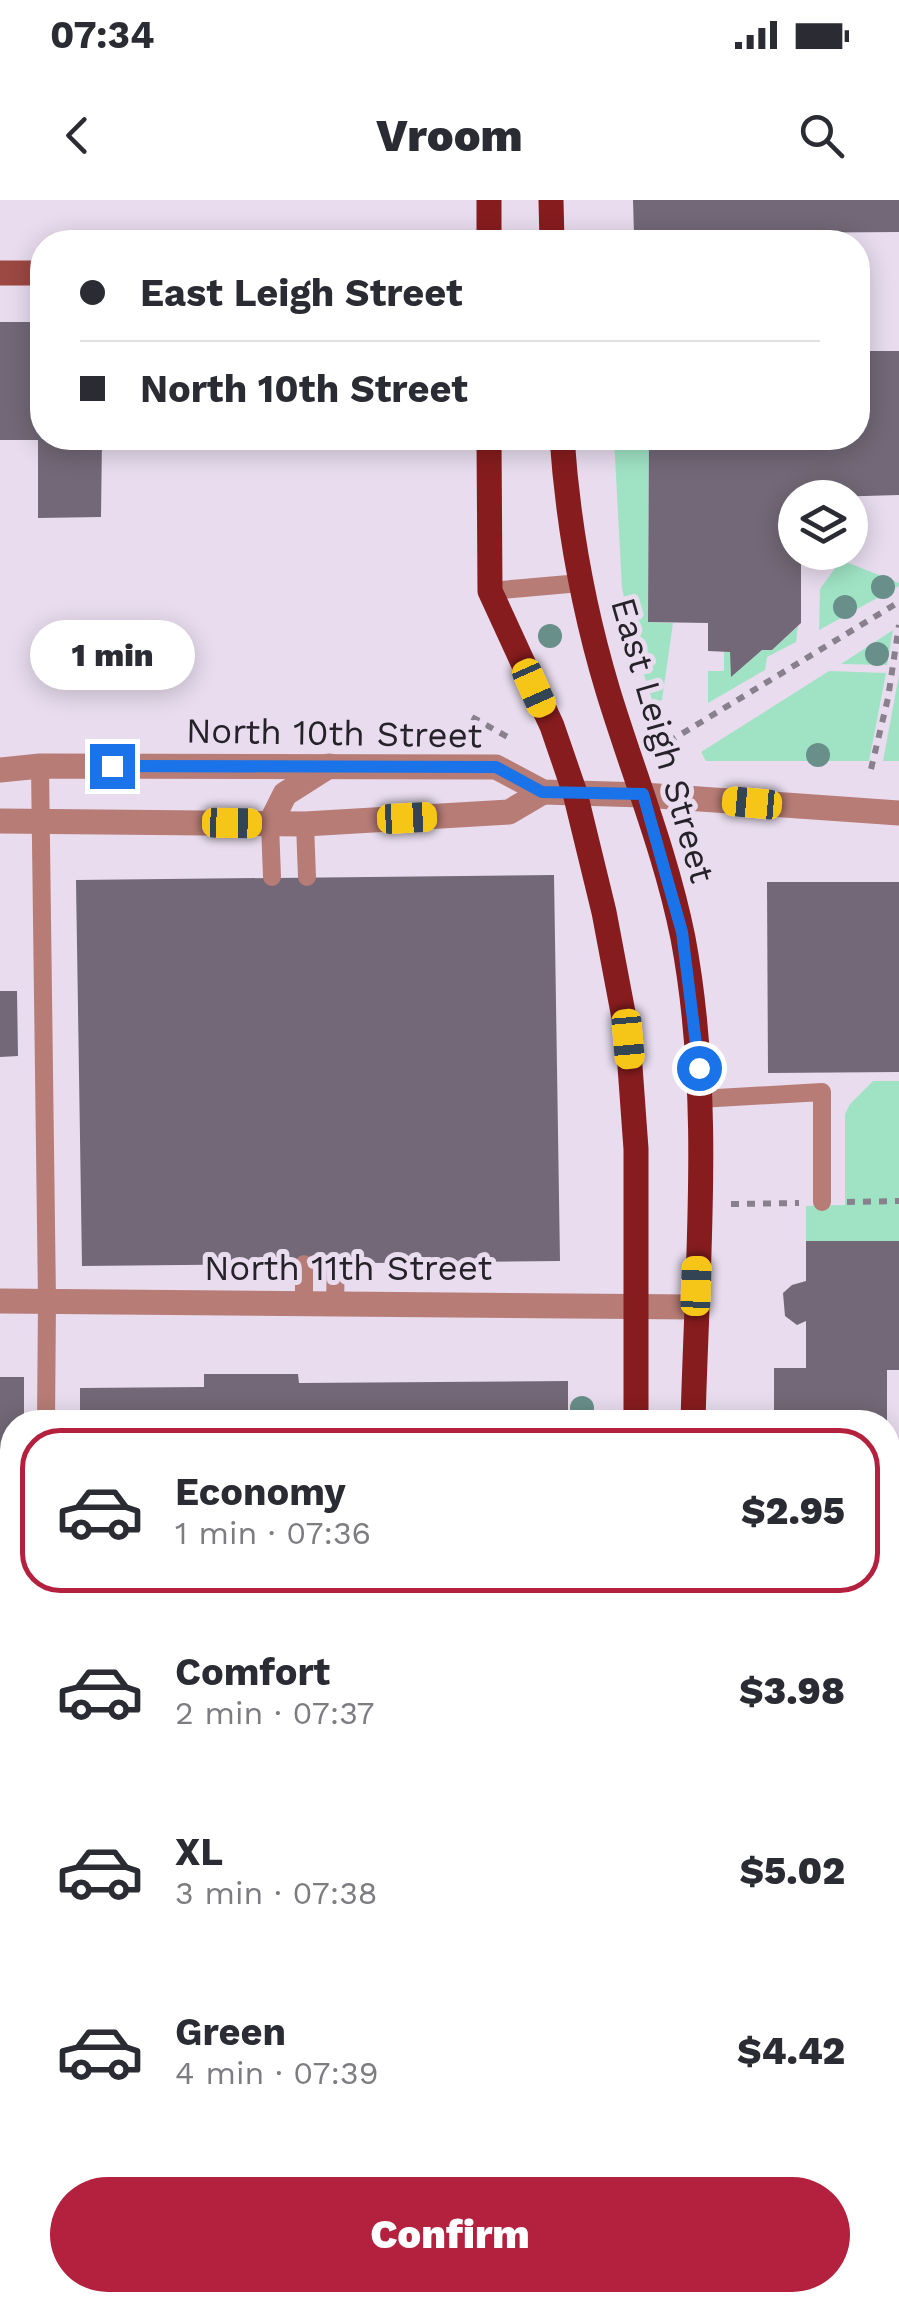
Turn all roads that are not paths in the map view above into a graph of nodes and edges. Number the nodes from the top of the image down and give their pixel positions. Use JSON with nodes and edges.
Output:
{"nodes":[{"id":1,"x":489,"y":200,"type":"edge"},
{"id":2,"x":551,"y":200,"type":"edge"},
{"id":3,"x":489,"y":230,"type":"edge"},
{"id":4,"x":552,"y":230,"type":"edge"},
{"id":5,"x":30,"y":273,"type":"edge"},
{"id":6,"x":0,"y":274,"type":"edge"},
{"id":7,"x":489,"y":450,"type":"edge"},
{"id":8,"x":563,"y":450,"type":"edge"},
{"id":9,"x":580,"y":584,"type":"junction"},
{"id":10,"x":490,"y":591,"type":"junction"},
{"id":11,"x":40,"y":766,"type":"junction"},
{"id":12,"x":328,"y":766,"type":"junction"},
{"id":13,"x":0,"y":770,"type":"edge"},
{"id":14,"x":542,"y":792,"type":"junction"},
{"id":15,"x":575,"y":793,"type":"junction"},
{"id":16,"x":643,"y":794,"type":"junction"},
{"id":17,"x":899,"y":812,"type":"edge"},
{"id":18,"x":0,"y":821,"type":"edge"},
{"id":19,"x":41,"y":821,"type":"junction"},
{"id":20,"x":270,"y":824,"type":"junction"},
{"id":21,"x":305,"y":824,"type":"junction"},
{"id":22,"x":307,"y":877,"type":"dead end"},
{"id":23,"x":272,"y":878,"type":"dead end"},
{"id":24,"x":700,"y":1099,"type":"junction"},
{"id":25,"x":822,"y":1202,"type":"dead end"},
{"id":26,"x":336,"y":1263,"type":"dead end"},
{"id":27,"x":304,"y":1264,"type":"dead end"},
{"id":28,"x":0,"y":1301,"type":"edge"},
{"id":29,"x":48,"y":1301,"type":"junction"},
{"id":30,"x":304,"y":1302,"type":"junction"},
{"id":31,"x":336,"y":1302,"type":"junction"},
{"id":32,"x":636,"y":1306,"type":"junction"},
{"id":33,"x":696,"y":1307,"type":"junction"},
{"id":34,"x":46,"y":1410,"type":"edge"},
{"id":35,"x":636,"y":1410,"type":"edge"},
{"id":36,"x":693,"y":1410,"type":"edge"}],
"edges":[{"from":1,"to":3,"type":"main road"},
{"from":2,"to":4,"type":"main road"},
{"from":5,"to":6,"type":"main road"},
{"from":7,"to":10,"type":"main road"},
{"from":8,"to":9,"type":"main road","name":"East Leigh Street"},
{"from":9,"to":10,"type":"lane"},
{"from":9,"to":16,"type":"main road","name":"East Leigh Street"},
{"from":10,"to":15,"type":"main road"},
{"from":11,"to":12,"type":"street","name":"North 10th Street"},
{"from":11,"to":13,"type":"street","name":"North 10th Street"},
{"from":11,"to":19,"type":"lane"},
{"from":12,"to":14,"type":"street","name":"North 10th Street"},
{"from":12,"to":20,"type":"street"},
{"from":14,"to":15,"type":"street","name":"North 10th Street"},
{"from":14,"to":21,"type":"street","name":"North 10th Street"},
{"from":15,"to":16,"type":"street","name":"North 10th Street"},
{"from":15,"to":32,"type":"main road"},
{"from":16,"to":17,"type":"street","name":"North 10th Street"},
{"from":16,"to":24,"type":"main road","name":"East Leigh Street"},
{"from":18,"to":19,"type":"street","name":"North 10th Street"},
{"from":19,"to":20,"type":"street","name":"North 10th Street"},
{"from":19,"to":29,"type":"lane"},
{"from":20,"to":21,"type":"street","name":"North 10th Street"},
{"from":20,"to":23,"type":"lane"},
{"from":21,"to":22,"type":"lane"},
{"from":24,"to":25,"type":"lane"},
{"from":24,"to":33,"type":"main road","name":"East Leigh Street"},
{"from":26,"to":31,"type":"lane"},
{"from":27,"to":30,"type":"lane"},
{"from":28,"to":29,"type":"street","name":"North 11th Street"},
{"from":29,"to":30,"type":"street","name":"North 11th Street"},
{"from":29,"to":34,"type":"lane"},
{"from":30,"to":31,"type":"street","name":"North 11th Street"},
{"from":31,"to":32,"type":"street","name":"North 11th Street"},
{"from":32,"to":33,"type":"street","name":"North 11th Street"},
{"from":32,"to":35,"type":"main road"},
{"from":33,"to":36,"type":"main road","name":"East Leigh Street"}]}
